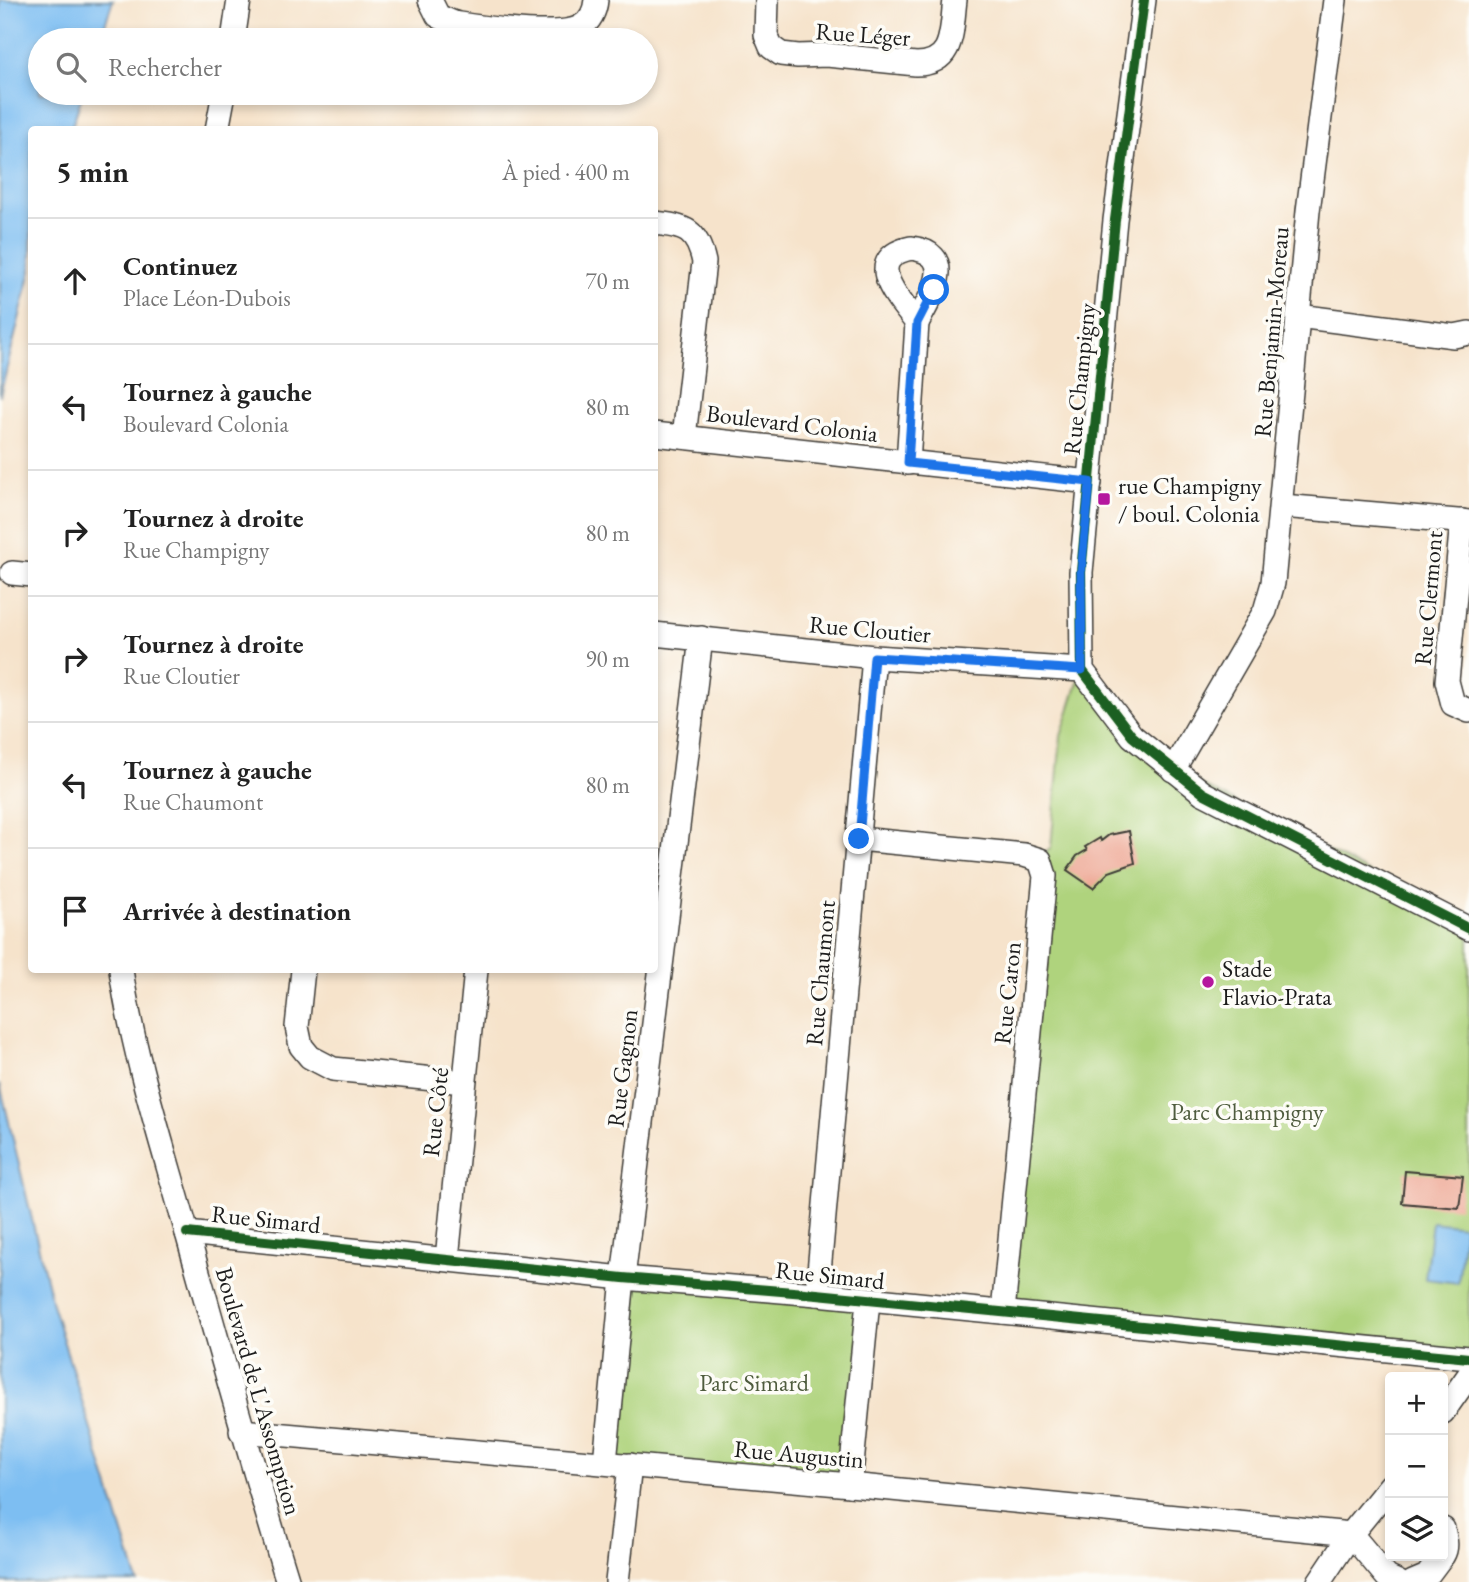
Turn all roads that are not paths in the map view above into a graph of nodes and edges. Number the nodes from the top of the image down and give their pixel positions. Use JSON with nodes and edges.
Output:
{"nodes":[{"id":1,"x":239,"y":0,"type":"edge"},
{"id":2,"x":430,"y":0,"type":"edge"},
{"id":3,"x":596,"y":0,"type":"edge"},
{"id":4,"x":767,"y":0,"type":"edge"},
{"id":5,"x":955,"y":0,"type":"edge"},
{"id":6,"x":1144,"y":0,"type":"edge"},
{"id":7,"x":1335,"y":0,"type":"edge"},
{"id":8,"x":235,"y":28,"type":"edge"},
{"id":9,"x":498,"y":28,"type":"edge"},
{"id":10,"x":579,"y":28,"type":"edge"},
{"id":11,"x":222,"y":105,"type":"edge"},
{"id":12,"x":218,"y":126,"type":"edge"},
{"id":13,"x":658,"y":224,"type":"edge"},
{"id":14,"x":1298,"y":316,"type":"junction"},
{"id":15,"x":917,"y":323,"type":"dead end"},
{"id":16,"x":1469,"y":333,"type":"edge"},
{"id":17,"x":658,"y":434,"type":"edge"},
{"id":18,"x":684,"y":437,"type":"junction"},
{"id":19,"x":908,"y":463,"type":"junction"},
{"id":20,"x":1090,"y":482,"type":"junction"},
{"id":21,"x":1282,"y":506,"type":"junction"},
{"id":22,"x":1465,"y":521,"type":"edge"},
{"id":23,"x":658,"y":634,"type":"edge"},
{"id":24,"x":701,"y":638,"type":"junction"},
{"id":25,"x":874,"y":657,"type":"junction"},
{"id":26,"x":1082,"y":670,"type":"junction"},
{"id":27,"x":1469,"y":711,"type":"edge"},
{"id":28,"x":1173,"y":770,"type":"junction"},
{"id":29,"x":859,"y":839,"type":"junction"},
{"id":30,"x":1469,"y":929,"type":"edge"},
{"id":31,"x":121,"y":973,"type":"edge"},
{"id":32,"x":303,"y":973,"type":"edge"},
{"id":33,"x":476,"y":973,"type":"edge"},
{"id":34,"x":464,"y":1082,"type":"junction"},
{"id":35,"x":187,"y":1233,"type":"junction"},
{"id":36,"x":447,"y":1259,"type":"junction"},
{"id":37,"x":623,"y":1278,"type":"junction"},
{"id":38,"x":817,"y":1294,"type":"junction"},
{"id":39,"x":868,"y":1301,"type":"junction"},
{"id":40,"x":1003,"y":1312,"type":"junction"},
{"id":41,"x":1469,"y":1358,"type":"edge"},
{"id":42,"x":1469,"y":1375,"type":"edge"},
{"id":43,"x":1448,"y":1405,"type":"edge"},
{"id":44,"x":241,"y":1431,"type":"junction"},
{"id":45,"x":604,"y":1462,"type":"junction"},
{"id":46,"x":630,"y":1465,"type":"junction"},
{"id":47,"x":850,"y":1485,"type":"junction"},
{"id":48,"x":1385,"y":1492,"type":"edge"},
{"id":49,"x":1351,"y":1534,"type":"junction"},
{"id":50,"x":1438,"y":1561,"type":"edge"},
{"id":51,"x":288,"y":1582,"type":"edge"},
{"id":52,"x":617,"y":1582,"type":"edge"},
{"id":53,"x":1319,"y":1582,"type":"edge"},
{"id":54,"x":1398,"y":1582,"type":"edge"},
{"id":55,"x":1413,"y":1582,"type":"edge"}],
"edges":[{"from":1,"to":8,"type":"street"},
{"from":2,"to":9,"type":"street"},
{"from":3,"to":10,"type":"street"},
{"from":4,"to":5,"type":"street","name":"Rue Léger"},
{"from":6,"to":20,"type":"street","name":"Rue Champigny"},
{"from":7,"to":14,"type":"street","name":"Rue Benjamin-Moreau"},
{"from":11,"to":12,"type":"street"},
{"from":13,"to":18,"type":"street"},
{"from":14,"to":16,"type":"street"},
{"from":14,"to":21,"type":"street","name":"Rue Benjamin-Moreau"},
{"from":15,"to":19,"type":"street"},
{"from":17,"to":18,"type":"street","name":"Boulevard Colonia"},
{"from":18,"to":19,"type":"street","name":"Boulevard Colonia"},
{"from":19,"to":20,"type":"street","name":"Boulevard Colonia"},
{"from":20,"to":26,"type":"street","name":"Rue Champigny"},
{"from":21,"to":22,"type":"street"},
{"from":21,"to":28,"type":"street","name":"Rue Benjamin-Moreau"},
{"from":22,"to":27,"type":"street","name":"Rue Clermont"},
{"from":23,"to":24,"type":"street","name":"Rue Cloutier"},
{"from":24,"to":25,"type":"street","name":"Rue Cloutier"},
{"from":24,"to":37,"type":"street","name":"Rue Gagnon"},
{"from":25,"to":26,"type":"street","name":"Rue Cloutier"},
{"from":25,"to":29,"type":"street","name":"Rue Chaumont"},
{"from":26,"to":28,"type":"street"},
{"from":28,"to":30,"type":"street"},
{"from":29,"to":38,"type":"street","name":"Rue Chaumont"},
{"from":29,"to":40,"type":"street","name":"Rue Caron"},
{"from":31,"to":35,"type":"street","name":"Boulevard de L'Assomption"},
{"from":32,"to":34,"type":"street"},
{"from":33,"to":34,"type":"street","name":"Rue Côté"},
{"from":34,"to":36,"type":"street","name":"Rue Côté"},
{"from":35,"to":36,"type":"street","name":"Rue Simard"},
{"from":35,"to":44,"type":"street","name":"Boulevard de L'Assomption"},
{"from":36,"to":37,"type":"street","name":"Rue Simard"},
{"from":37,"to":38,"type":"street","name":"Rue Simard"},
{"from":37,"to":45,"type":"street","name":"Rue Gagnon"},
{"from":38,"to":39,"type":"street","name":"Rue Simard"},
{"from":39,"to":40,"type":"street","name":"Rue Simard"},
{"from":39,"to":47,"type":"street"},
{"from":40,"to":41,"type":"street","name":"Rue Simard"},
{"from":42,"to":43,"type":"street"},
{"from":44,"to":45,"type":"street","name":"Rue Augustin"},
{"from":44,"to":51,"type":"street","name":"Boulevard de L'Assomption"},
{"from":45,"to":46,"type":"street","name":"Rue Augustin"},
{"from":46,"to":47,"type":"street","name":"Rue Augustin"},
{"from":46,"to":52,"type":"street"},
{"from":47,"to":49,"type":"street","name":"Rue Augustin"},
{"from":48,"to":49,"type":"street"},
{"from":49,"to":53,"type":"street"},
{"from":49,"to":54,"type":"street"},
{"from":50,"to":55,"type":"street"}]}
